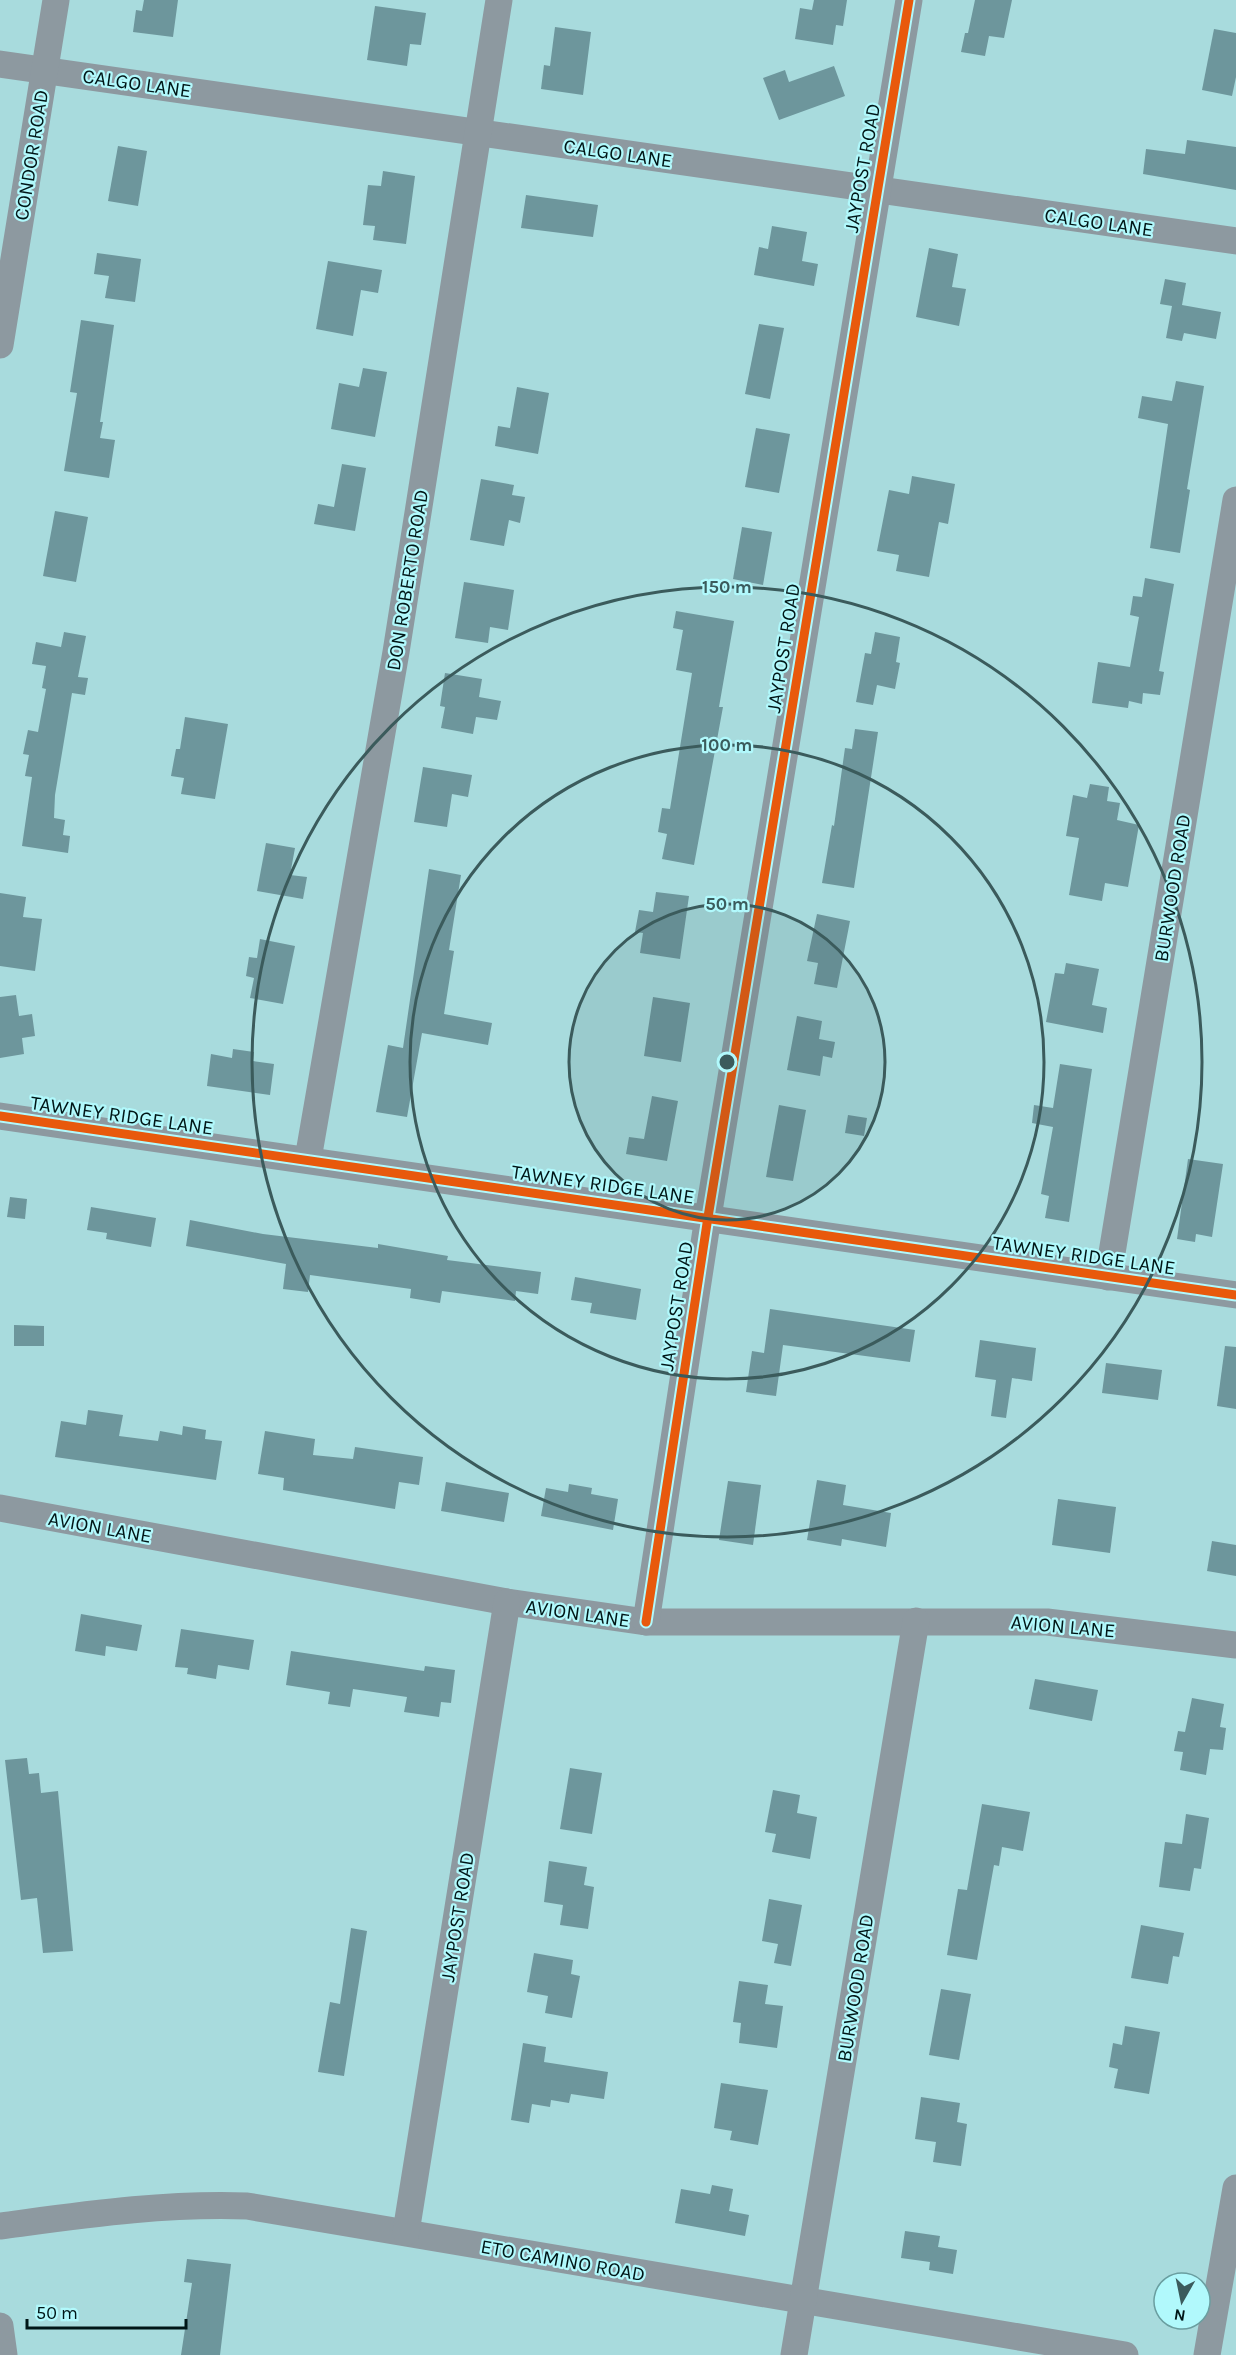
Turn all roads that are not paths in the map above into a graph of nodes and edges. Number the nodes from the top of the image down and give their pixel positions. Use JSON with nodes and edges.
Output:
{"nodes":[{"id":1,"x":56,"y":0,"type":"edge"},
{"id":2,"x":499,"y":0,"type":"edge"},
{"id":3,"x":909,"y":0,"type":"edge"},
{"id":4,"x":0,"y":64,"type":"edge"},
{"id":5,"x":44,"y":70,"type":"junction"},
{"id":6,"x":477,"y":132,"type":"junction"},
{"id":7,"x":876,"y":191,"type":"junction"},
{"id":8,"x":1236,"y":241,"type":"edge"},
{"id":9,"x":0,"y":345,"type":"edge"},
{"id":10,"x":1236,"y":500,"type":"edge"},
{"id":11,"x":0,"y":1116,"type":"edge"},
{"id":12,"x":308,"y":1159,"type":"junction"},
{"id":13,"x":708,"y":1217,"type":"junction"},
{"id":14,"x":1108,"y":1277,"type":"junction"},
{"id":15,"x":1236,"y":1295,"type":"edge"},
{"id":16,"x":0,"y":1508,"type":"edge"},
{"id":17,"x":507,"y":1602,"type":"junction"},
{"id":18,"x":916,"y":1621,"type":"junction"},
{"id":19,"x":645,"y":1622,"type":"junction"},
{"id":20,"x":1236,"y":1645,"type":"edge"},
{"id":21,"x":1236,"y":2188,"type":"edge"},
{"id":22,"x":0,"y":2226,"type":"edge"},
{"id":23,"x":406,"y":2232,"type":"junction"},
{"id":24,"x":802,"y":2302,"type":"junction"},
{"id":25,"x":0,"y":2326,"type":"edge"},
{"id":26,"x":4,"y":2355,"type":"edge"},
{"id":27,"x":794,"y":2355,"type":"edge"},
{"id":28,"x":1125,"y":2355,"type":"edge"},
{"id":29,"x":1207,"y":2355,"type":"edge"}],
"edges":[{"from":1,"to":5,"type":"street","name":"CONDOR ROAD"},
{"from":2,"to":6,"type":"street","name":"DON ROBERTO ROAD"},
{"from":3,"to":7,"type":"street","name":"JAYPOST ROAD"},
{"from":4,"to":5,"type":"street","name":"CALGO LANE"},
{"from":5,"to":6,"type":"street","name":"CALGO LANE"},
{"from":5,"to":9,"type":"street","name":"CONDOR ROAD"},
{"from":6,"to":7,"type":"street","name":"CALGO LANE"},
{"from":6,"to":12,"type":"street","name":"DON ROBERTO ROAD"},
{"from":7,"to":8,"type":"street","name":"CALGO LANE"},
{"from":7,"to":13,"type":"street","name":"JAYPOST ROAD"},
{"from":10,"to":14,"type":"street","name":"BURWOOD ROAD"},
{"from":11,"to":12,"type":"street","name":"TAWNEY RIDGE LANE"},
{"from":12,"to":13,"type":"street","name":"TAWNEY RIDGE LANE"},
{"from":13,"to":14,"type":"street","name":"TAWNEY RIDGE LANE"},
{"from":13,"to":19,"type":"street","name":"JAYPOST ROAD"},
{"from":14,"to":15,"type":"street","name":"TAWNEY RIDGE LANE"},
{"from":16,"to":17,"type":"street","name":"AVION LANE"},
{"from":17,"to":19,"type":"street","name":"AVION LANE"},
{"from":17,"to":23,"type":"street","name":"JAYPOST ROAD"},
{"from":18,"to":19,"type":"street","name":"AVION LANE"},
{"from":18,"to":20,"type":"street","name":"AVION LANE"},
{"from":18,"to":24,"type":"street","name":"BURWOOD ROAD"},
{"from":21,"to":29,"type":"street"},
{"from":22,"to":23,"type":"street","name":"ETO CAMINO ROAD"},
{"from":23,"to":24,"type":"street","name":"ETO CAMINO ROAD"},
{"from":24,"to":27,"type":"street","name":"BURWOOD ROAD"},
{"from":24,"to":28,"type":"street","name":"ETO CAMINO ROAD"},
{"from":25,"to":26,"type":"street"}]}
